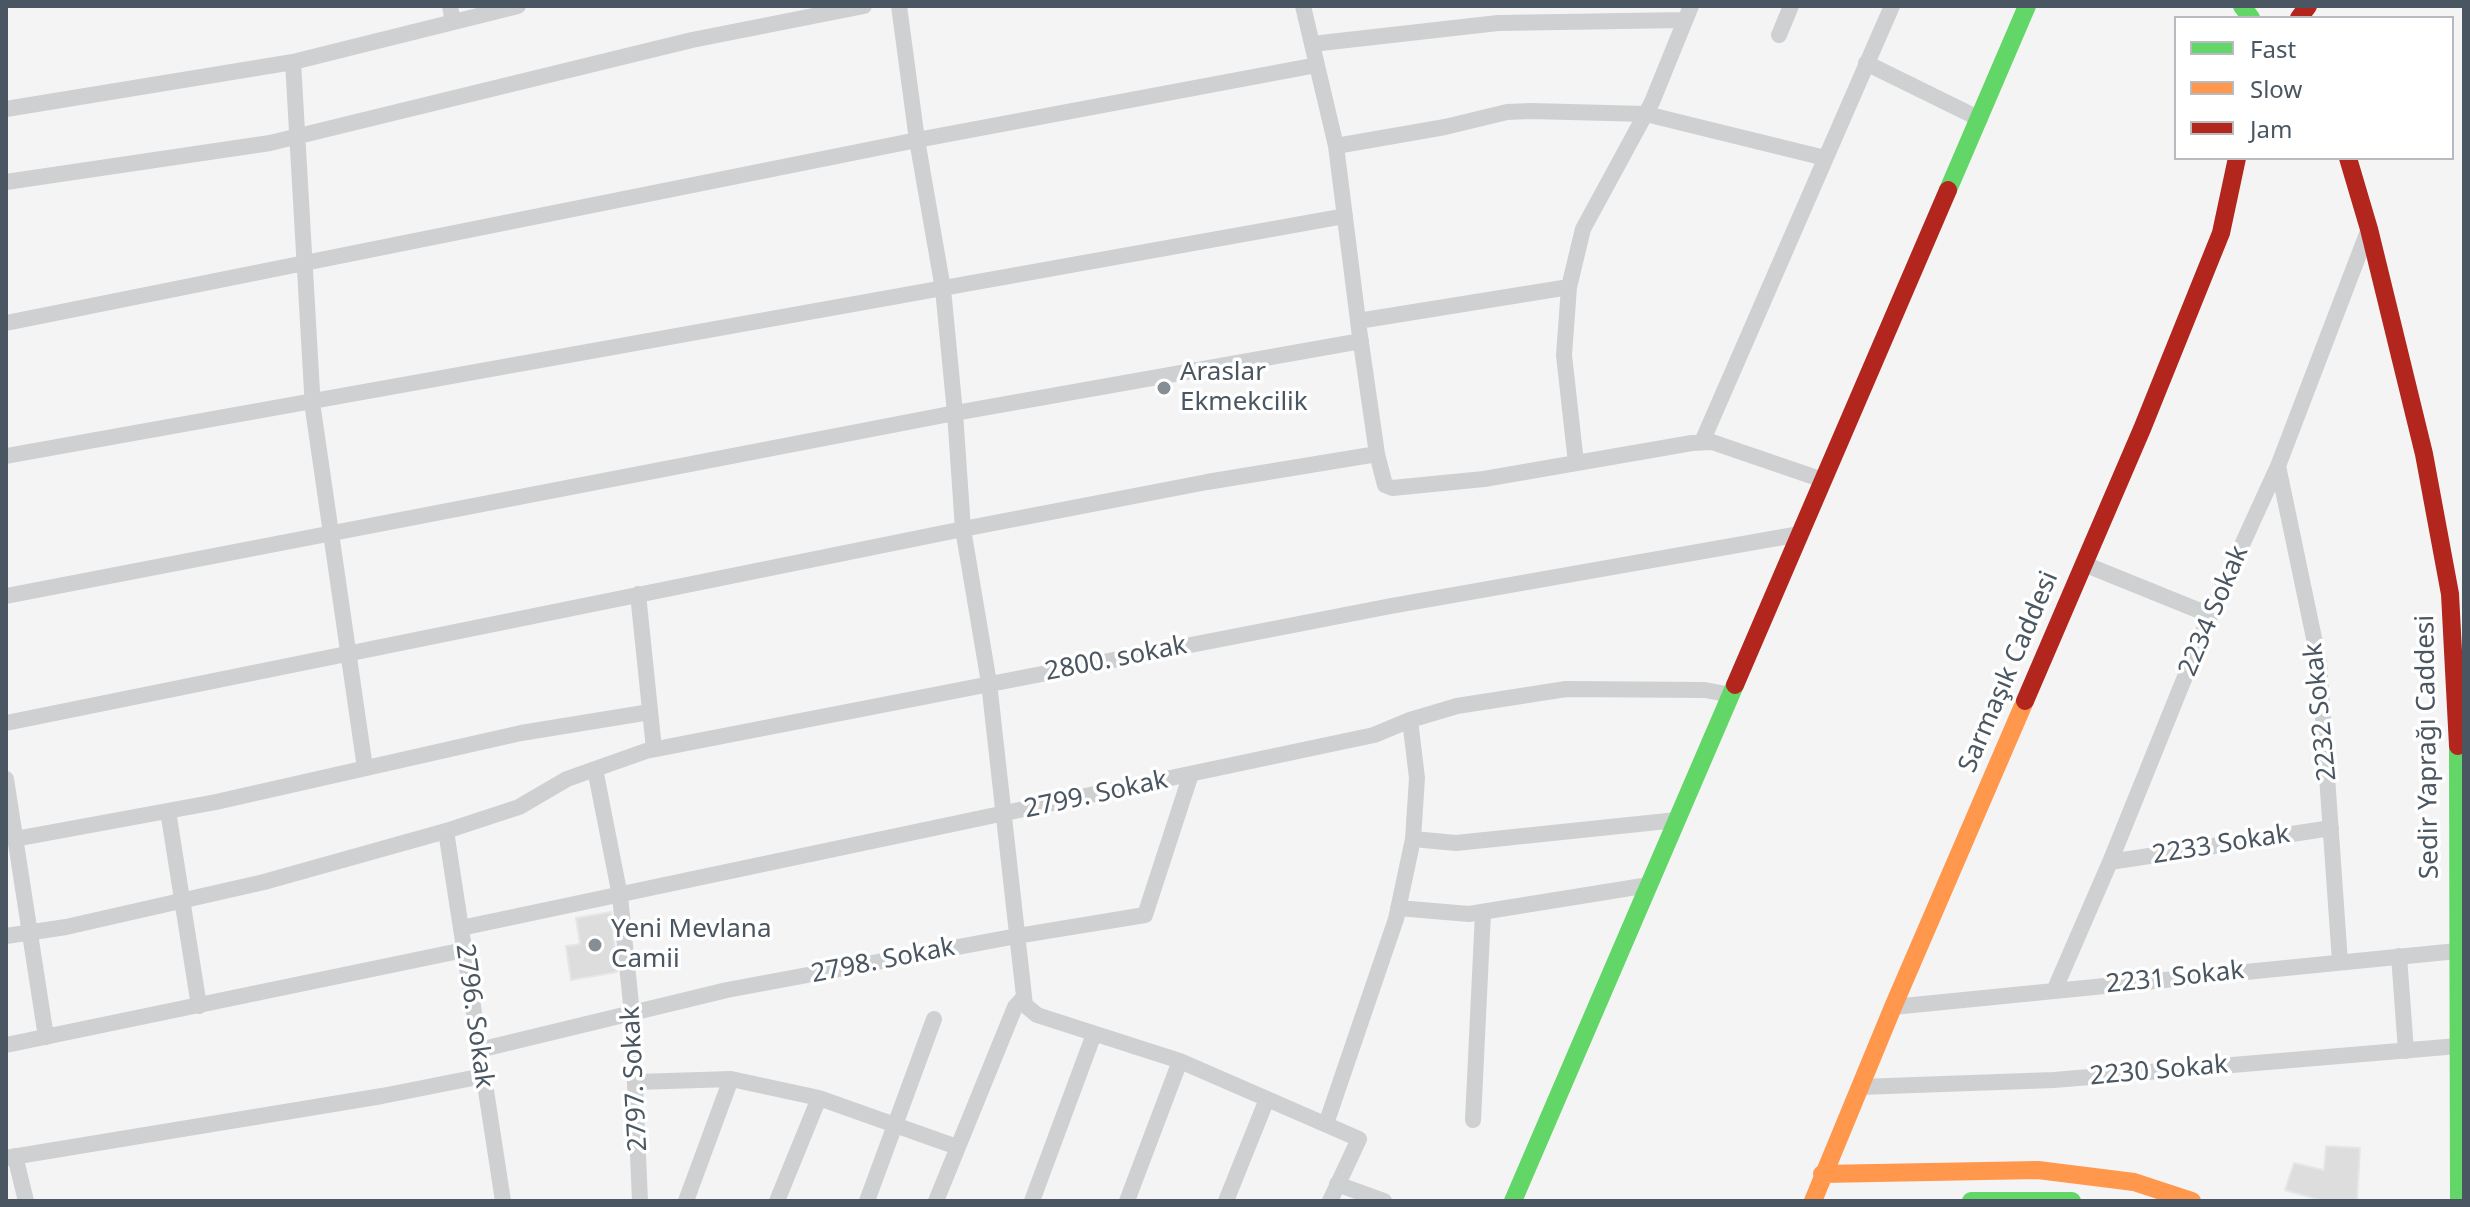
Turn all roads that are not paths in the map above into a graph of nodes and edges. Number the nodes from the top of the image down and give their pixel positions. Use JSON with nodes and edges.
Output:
{"nodes":[{"id":1,"x":518,"y":6,"type":"edge"},
{"id":2,"x":864,"y":6,"type":"edge"},
{"id":3,"x":899,"y":6,"type":"edge"},
{"id":4,"x":1303,"y":6,"type":"edge"},
{"id":5,"x":1791,"y":6,"type":"edge"},
{"id":6,"x":1892,"y":6,"type":"edge"},
{"id":7,"x":2027,"y":6,"type":"edge"},
{"id":8,"x":1688,"y":13,"type":"edge"},
{"id":9,"x":452,"y":14,"type":"edge"},
{"id":10,"x":1779,"y":35,"type":"dead end"},
{"id":11,"x":1312,"y":44,"type":"junction"},
{"id":12,"x":293,"y":62,"type":"junction"},
{"id":13,"x":1866,"y":63,"type":"junction"},
{"id":14,"x":1317,"y":65,"type":"junction"},
{"id":15,"x":6,"y":109,"type":"edge"},
{"id":16,"x":1646,"y":114,"type":"junction"},
{"id":17,"x":1980,"y":119,"type":"junction"},
{"id":18,"x":299,"y":136,"type":"junction"},
{"id":19,"x":917,"y":140,"type":"junction"},
{"id":20,"x":1336,"y":146,"type":"junction"},
{"id":21,"x":1825,"y":158,"type":"junction"},
{"id":22,"x":2237,"y":160,"type":"edge"},
{"id":23,"x":2349,"y":160,"type":"edge"},
{"id":24,"x":6,"y":182,"type":"edge"},
{"id":25,"x":1345,"y":216,"type":"junction"},
{"id":26,"x":2369,"y":229,"type":"junction"},
{"id":27,"x":304,"y":262,"type":"junction"},
{"id":28,"x":1569,"y":287,"type":"junction"},
{"id":29,"x":943,"y":289,"type":"junction"},
{"id":30,"x":1358,"y":321,"type":"junction"},
{"id":31,"x":6,"y":323,"type":"edge"},
{"id":32,"x":1361,"y":341,"type":"junction"},
{"id":33,"x":313,"y":401,"type":"junction"},
{"id":34,"x":955,"y":413,"type":"junction"},
{"id":35,"x":1702,"y":442,"type":"junction"},
{"id":36,"x":1377,"y":454,"type":"junction"},
{"id":37,"x":6,"y":456,"type":"edge"},
{"id":38,"x":1576,"y":463,"type":"junction"},
{"id":39,"x":2278,"y":466,"type":"junction"},
{"id":40,"x":1823,"y":480,"type":"junction"},
{"id":41,"x":963,"y":529,"type":"junction"},
{"id":42,"x":1800,"y":534,"type":"junction"},
{"id":43,"x":331,"y":535,"type":"junction"},
{"id":44,"x":2084,"y":564,"type":"junction"},
{"id":45,"x":638,"y":594,"type":"junction"},
{"id":46,"x":6,"y":596,"type":"edge"},
{"id":47,"x":2210,"y":615,"type":"junction"},
{"id":48,"x":348,"y":653,"type":"junction"},
{"id":49,"x":989,"y":683,"type":"junction"},
{"id":50,"x":1731,"y":695,"type":"junction"},
{"id":51,"x":650,"y":712,"type":"junction"},
{"id":52,"x":1410,"y":720,"type":"junction"},
{"id":53,"x":6,"y":723,"type":"edge"},
{"id":54,"x":654,"y":749,"type":"junction"},
{"id":55,"x":365,"y":768,"type":"junction"},
{"id":56,"x":595,"y":769,"type":"junction"},
{"id":57,"x":1191,"y":774,"type":"junction"},
{"id":58,"x":6,"y":779,"type":"edge"},
{"id":59,"x":168,"y":811,"type":"junction"},
{"id":60,"x":1004,"y":815,"type":"junction"},
{"id":61,"x":1677,"y":820,"type":"junction"},
{"id":62,"x":2331,"y":828,"type":"junction"},
{"id":63,"x":446,"y":831,"type":"junction"},
{"id":64,"x":15,"y":839,"type":"junction"},
{"id":65,"x":1413,"y":839,"type":"junction"},
{"id":66,"x":2110,"y":862,"type":"junction"},
{"id":67,"x":1649,"y":885,"type":"junction"},
{"id":68,"x":620,"y":896,"type":"junction"},
{"id":69,"x":183,"y":900,"type":"junction"},
{"id":70,"x":1398,"y":908,"type":"junction"},
{"id":71,"x":1483,"y":913,"type":"junction"},
{"id":72,"x":461,"y":928,"type":"junction"},
{"id":73,"x":29,"y":933,"type":"junction"},
{"id":74,"x":6,"y":936,"type":"edge"},
{"id":75,"x":1017,"y":936,"type":"junction"},
{"id":76,"x":464,"y":950,"type":"junction"},
{"id":77,"x":2457,"y":951,"type":"junction"},
{"id":78,"x":2399,"y":956,"type":"junction"},
{"id":79,"x":2340,"y":962,"type":"junction"},
{"id":80,"x":2054,"y":991,"type":"junction"},
{"id":81,"x":1023,"y":998,"type":"junction"},
{"id":82,"x":199,"y":1006,"type":"junction"},
{"id":83,"x":1893,"y":1007,"type":"junction"},
{"id":84,"x":632,"y":1014,"type":"junction"},
{"id":85,"x":934,"y":1019,"type":"dead end"},
{"id":86,"x":1094,"y":1034,"type":"junction"},
{"id":87,"x":46,"y":1037,"type":"junction"},
{"id":88,"x":6,"y":1045,"type":"edge"},
{"id":89,"x":2458,"y":1046,"type":"junction"},
{"id":90,"x":479,"y":1050,"type":"junction"},
{"id":91,"x":2406,"y":1051,"type":"junction"},
{"id":92,"x":1180,"y":1061,"type":"junction"},
{"id":93,"x":483,"y":1076,"type":"junction"},
{"id":94,"x":731,"y":1079,"type":"junction"},
{"id":95,"x":636,"y":1082,"type":"junction"},
{"id":96,"x":1860,"y":1087,"type":"junction"},
{"id":97,"x":819,"y":1098,"type":"junction"},
{"id":98,"x":1267,"y":1099,"type":"junction"},
{"id":99,"x":1473,"y":1120,"type":"dead end"},
{"id":100,"x":1326,"y":1124,"type":"junction"},
{"id":101,"x":895,"y":1126,"type":"junction"},
{"id":102,"x":957,"y":1147,"type":"junction"},
{"id":103,"x":2459,"y":1154,"type":"junction"},
{"id":104,"x":11,"y":1157,"type":"edge"},
{"id":105,"x":1822,"y":1174,"type":"junction"},
{"id":106,"x":1337,"y":1184,"type":"junction"},
{"id":107,"x":26,"y":1201,"type":"edge"},
{"id":108,"x":503,"y":1201,"type":"edge"},
{"id":109,"x":640,"y":1201,"type":"edge"},
{"id":110,"x":686,"y":1201,"type":"edge"},
{"id":111,"x":777,"y":1201,"type":"edge"},
{"id":112,"x":867,"y":1201,"type":"edge"},
{"id":113,"x":936,"y":1201,"type":"edge"},
{"id":114,"x":1032,"y":1201,"type":"edge"},
{"id":115,"x":1127,"y":1201,"type":"edge"},
{"id":116,"x":1226,"y":1201,"type":"edge"},
{"id":117,"x":1330,"y":1201,"type":"edge"},
{"id":118,"x":1384,"y":1201,"type":"edge"},
{"id":119,"x":1513,"y":1201,"type":"edge"},
{"id":120,"x":1813,"y":1201,"type":"edge"},
{"id":121,"x":1971,"y":1201,"type":"edge"},
{"id":122,"x":2072,"y":1201,"type":"edge"},
{"id":123,"x":2192,"y":1201,"type":"edge"},
{"id":124,"x":2448,"y":1201,"type":"edge"},
{"id":125,"x":2459,"y":1201,"type":"edge"}],
"edges":[{"from":1,"to":9,"type":"street"},
{"from":2,"to":18,"type":"street"},
{"from":3,"to":19,"type":"street"},
{"from":4,"to":11,"type":"street"},
{"from":5,"to":10,"type":"street"},
{"from":6,"to":13,"type":"street"},
{"from":7,"to":17,"type":"street"},
{"from":8,"to":11,"type":"street"},
{"from":8,"to":16,"type":"street"},
{"from":9,"to":12,"type":"street"},
{"from":11,"to":14,"type":"street"},
{"from":12,"to":15,"type":"street"},
{"from":12,"to":18,"type":"street"},
{"from":13,"to":17,"type":"street"},
{"from":13,"to":21,"type":"street"},
{"from":14,"to":19,"type":"street"},
{"from":14,"to":20,"type":"street"},
{"from":16,"to":20,"type":"street"},
{"from":16,"to":21,"type":"street"},
{"from":16,"to":28,"type":"street"},
{"from":17,"to":40,"type":"street"},
{"from":18,"to":24,"type":"street"},
{"from":18,"to":27,"type":"street"},
{"from":19,"to":27,"type":"street"},
{"from":19,"to":29,"type":"street"},
{"from":20,"to":25,"type":"street"},
{"from":21,"to":35,"type":"street"},
{"from":22,"to":44,"type":"street","name":"Sarmaşık Caddesi"},
{"from":23,"to":26,"type":"street","name":"Sedir Yaprağı Caddesi"},
{"from":25,"to":29,"type":"street"},
{"from":25,"to":30,"type":"street"},
{"from":26,"to":39,"type":"street","name":"2234 Sokak"},
{"from":26,"to":77,"type":"street","name":"Sedir Yaprağı Caddesi"},
{"from":27,"to":31,"type":"street"},
{"from":27,"to":33,"type":"street"},
{"from":28,"to":30,"type":"street"},
{"from":28,"to":38,"type":"street"},
{"from":29,"to":33,"type":"street"},
{"from":29,"to":34,"type":"street"},
{"from":30,"to":32,"type":"street"},
{"from":32,"to":34,"type":"street"},
{"from":32,"to":36,"type":"street"},
{"from":33,"to":37,"type":"street"},
{"from":33,"to":43,"type":"street"},
{"from":34,"to":41,"type":"street"},
{"from":34,"to":43,"type":"street"},
{"from":35,"to":38,"type":"street"},
{"from":35,"to":40,"type":"street"},
{"from":36,"to":38,"type":"street"},
{"from":36,"to":41,"type":"street"},
{"from":39,"to":47,"type":"street","name":"2234 Sokak"},
{"from":39,"to":62,"type":"street","name":"2232 Sokak"},
{"from":40,"to":42,"type":"street"},
{"from":41,"to":45,"type":"street"},
{"from":41,"to":49,"type":"street"},
{"from":42,"to":49,"type":"street","name":"2800. sokak"},
{"from":42,"to":50,"type":"street"},
{"from":43,"to":46,"type":"street"},
{"from":43,"to":48,"type":"street"},
{"from":44,"to":47,"type":"street"},
{"from":44,"to":83,"type":"street","name":"Sarmaşık Caddesi"},
{"from":45,"to":48,"type":"street"},
{"from":45,"to":51,"type":"street"},
{"from":47,"to":66,"type":"street","name":"2234 Sokak"},
{"from":48,"to":53,"type":"street"},
{"from":48,"to":55,"type":"street"},
{"from":49,"to":54,"type":"street","name":"2800. sokak"},
{"from":49,"to":60,"type":"street"},
{"from":50,"to":52,"type":"street","name":"2799. Sokak"},
{"from":50,"to":61,"type":"street"},
{"from":51,"to":54,"type":"street"},
{"from":51,"to":55,"type":"street"},
{"from":52,"to":57,"type":"street","name":"2799. Sokak"},
{"from":52,"to":65,"type":"street"},
{"from":54,"to":56,"type":"street","name":"2800. sokak"},
{"from":55,"to":59,"type":"street"},
{"from":56,"to":63,"type":"street","name":"2800. sokak"},
{"from":56,"to":68,"type":"street","name":"2797. Sokak"},
{"from":57,"to":60,"type":"street","name":"2799. Sokak"},
{"from":57,"to":75,"type":"street","name":"2798. Sokak"},
{"from":58,"to":64,"type":"street"},
{"from":59,"to":64,"type":"street"},
{"from":59,"to":69,"type":"street"},
{"from":60,"to":68,"type":"street","name":"2799. Sokak"},
{"from":60,"to":75,"type":"street"},
{"from":61,"to":65,"type":"street"},
{"from":61,"to":67,"type":"street"},
{"from":62,"to":66,"type":"street","name":"2233 Sokak"},
{"from":62,"to":79,"type":"street","name":"2232 Sokak"},
{"from":63,"to":69,"type":"street","name":"2800. sokak"},
{"from":63,"to":72,"type":"street","name":"2796. Sokak"},
{"from":64,"to":73,"type":"street"},
{"from":65,"to":70,"type":"street"},
{"from":66,"to":80,"type":"street","name":"2234 Sokak"},
{"from":67,"to":71,"type":"street"},
{"from":67,"to":119,"type":"street"},
{"from":68,"to":72,"type":"street","name":"2799. Sokak"},
{"from":68,"to":84,"type":"street","name":"2797. Sokak"},
{"from":69,"to":73,"type":"street","name":"2800. sokak"},
{"from":69,"to":82,"type":"street"},
{"from":70,"to":71,"type":"street"},
{"from":70,"to":100,"type":"street"},
{"from":71,"to":99,"type":"street"},
{"from":72,"to":76,"type":"street","name":"2796. Sokak"},
{"from":73,"to":74,"type":"street","name":"2800. sokak"},
{"from":73,"to":87,"type":"street"},
{"from":75,"to":81,"type":"street"},
{"from":75,"to":84,"type":"street","name":"2798. Sokak"},
{"from":76,"to":82,"type":"street"},
{"from":76,"to":90,"type":"street","name":"2796. Sokak"},
{"from":77,"to":78,"type":"street","name":"2231 Sokak"},
{"from":77,"to":89,"type":"street","name":"Sedir Yaprağı Caddesi"},
{"from":78,"to":79,"type":"street","name":"2231 Sokak"},
{"from":78,"to":91,"type":"street"},
{"from":79,"to":80,"type":"street","name":"2231 Sokak"},
{"from":80,"to":83,"type":"street","name":"2231 Sokak"},
{"from":81,"to":86,"type":"street"},
{"from":81,"to":102,"type":"street"},
{"from":82,"to":87,"type":"street"},
{"from":83,"to":96,"type":"street","name":"Sarmaşık Caddesi"},
{"from":84,"to":90,"type":"street","name":"2798. Sokak"},
{"from":84,"to":95,"type":"street","name":"2797. Sokak"},
{"from":85,"to":101,"type":"street"},
{"from":86,"to":92,"type":"street"},
{"from":86,"to":114,"type":"street"},
{"from":87,"to":88,"type":"street"},
{"from":89,"to":91,"type":"street","name":"2230 Sokak"},
{"from":89,"to":103,"type":"street","name":"Sedir Yaprağı Caddesi"},
{"from":90,"to":93,"type":"street","name":"2796. Sokak"},
{"from":91,"to":96,"type":"street","name":"2230 Sokak"},
{"from":92,"to":98,"type":"street"},
{"from":92,"to":115,"type":"street"},
{"from":93,"to":104,"type":"street"},
{"from":93,"to":108,"type":"street","name":"2796. Sokak"},
{"from":94,"to":95,"type":"street"},
{"from":94,"to":97,"type":"street"},
{"from":94,"to":110,"type":"street"},
{"from":95,"to":109,"type":"street","name":"2797. Sokak"},
{"from":96,"to":105,"type":"street","name":"Sarmaşık Caddesi"},
{"from":97,"to":101,"type":"street"},
{"from":97,"to":111,"type":"street"},
{"from":98,"to":100,"type":"street"},
{"from":98,"to":116,"type":"street"},
{"from":100,"to":106,"type":"street"},
{"from":101,"to":102,"type":"street"},
{"from":101,"to":112,"type":"street"},
{"from":102,"to":113,"type":"street"},
{"from":103,"to":124,"type":"street"},
{"from":103,"to":125,"type":"street"},
{"from":104,"to":107,"type":"street"},
{"from":105,"to":120,"type":"street","name":"Sarmaşık Caddesi"},
{"from":105,"to":123,"type":"street"},
{"from":106,"to":117,"type":"street"},
{"from":106,"to":118,"type":"street"},
{"from":121,"to":122,"type":"street"}]}
